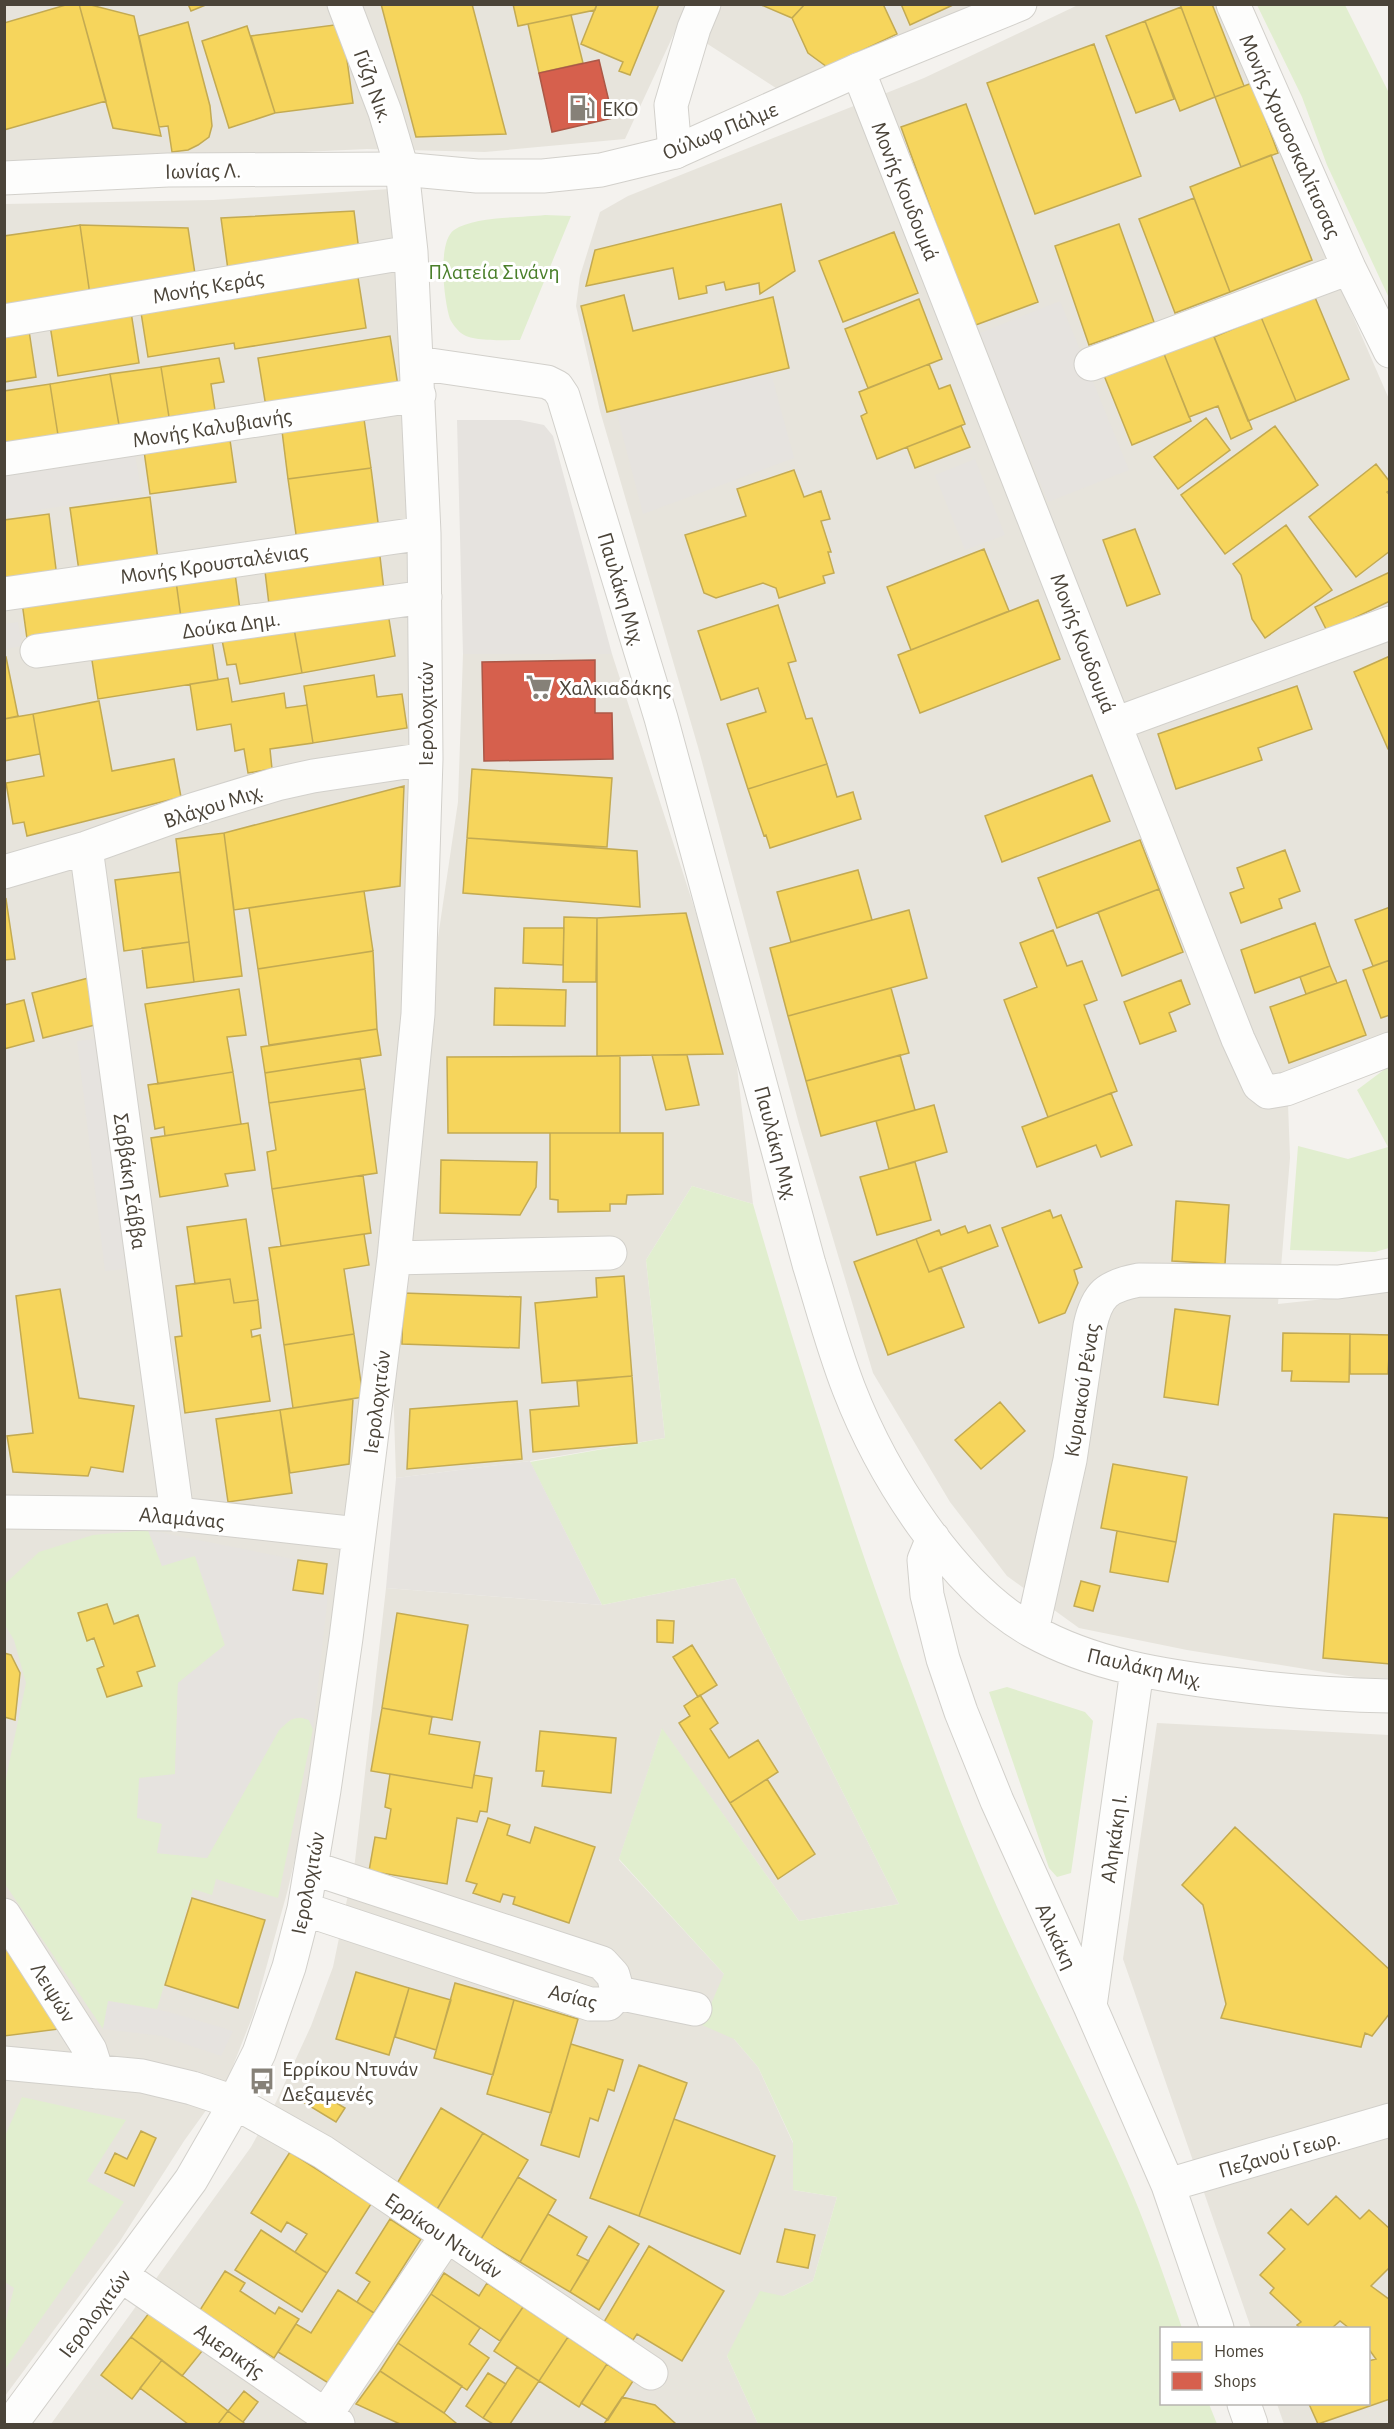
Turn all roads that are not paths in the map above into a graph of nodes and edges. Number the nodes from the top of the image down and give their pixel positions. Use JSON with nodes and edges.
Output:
{"nodes":[{"id":1,"x":344,"y":4,"type":"edge"},
{"id":2,"x":704,"y":4,"type":"edge"},
{"id":3,"x":1020,"y":4,"type":"edge"},
{"id":4,"x":1233,"y":4,"type":"edge"},
{"id":5,"x":858,"y":70,"type":"junction"},
{"id":6,"x":675,"y":152,"type":"junction"},
{"id":7,"x":402,"y":169,"type":"junction"},
{"id":8,"x":4,"y":178,"type":"edge"},
{"id":9,"x":411,"y":252,"type":"junction"},
{"id":10,"x":1349,"y":268,"type":"junction"},
{"id":11,"x":4,"y":321,"type":"edge"},
{"id":12,"x":1389,"y":351,"type":"edge"},
{"id":13,"x":417,"y":363,"type":"junction"},
{"id":14,"x":1091,"y":364,"type":"dead end"},
{"id":15,"x":419,"y":394,"type":"junction"},
{"id":16,"x":4,"y":459,"type":"edge"},
{"id":17,"x":424,"y":533,"type":"junction"},
{"id":18,"x":4,"y":594,"type":"edge"},
{"id":19,"x":425,"y":597,"type":"junction"},
{"id":20,"x":1389,"y":623,"type":"edge"},
{"id":21,"x":37,"y":651,"type":"dead end"},
{"id":22,"x":1115,"y":724,"type":"junction"},
{"id":23,"x":426,"y":759,"type":"junction"},
{"id":24,"x":86,"y":848,"type":"junction"},
{"id":25,"x":4,"y":872,"type":"edge"},
{"id":26,"x":1389,"y":1048,"type":"edge"},
{"id":27,"x":610,"y":1253,"type":"dead end"},
{"id":28,"x":394,"y":1258,"type":"junction"},
{"id":29,"x":1389,"y":1275,"type":"edge"},
{"id":30,"x":4,"y":1512,"type":"edge"},
{"id":31,"x":177,"y":1514,"type":"junction"},
{"id":32,"x":358,"y":1534,"type":"junction"},
{"id":33,"x":933,"y":1538,"type":"junction"},
{"id":34,"x":1032,"y":1631,"type":"junction"},
{"id":35,"x":1137,"y":1670,"type":"junction"},
{"id":36,"x":1389,"y":1696,"type":"edge"},
{"id":37,"x":312,"y":1868,"type":"junction"},
{"id":38,"x":304,"y":1909,"type":"junction"},
{"id":39,"x":4,"y":1915,"type":"edge"},
{"id":40,"x":618,"y":1994,"type":"junction"},
{"id":41,"x":1090,"y":2006,"type":"junction"},
{"id":42,"x":695,"y":2009,"type":"dead end"},
{"id":43,"x":4,"y":2063,"type":"edge"},
{"id":44,"x":97,"y":2072,"type":"junction"},
{"id":45,"x":234,"y":2102,"type":"junction"},
{"id":46,"x":1389,"y":2120,"type":"edge"},
{"id":47,"x":1168,"y":2185,"type":"junction"},
{"id":48,"x":446,"y":2237,"type":"junction"},
{"id":49,"x":122,"y":2276,"type":"junction"},
{"id":50,"x":1217,"y":2327,"type":"edge"},
{"id":51,"x":651,"y":2373,"type":"dead end"},
{"id":52,"x":1245,"y":2405,"type":"edge"},
{"id":53,"x":332,"y":2420,"type":"edge"},
{"id":54,"x":10,"y":2423,"type":"edge"},
{"id":55,"x":1251,"y":2424,"type":"edge"}],
"edges":[{"from":1,"to":7,"type":"street","name":"Γύζη Νικ."},
{"from":2,"to":6,"type":"street"},
{"from":3,"to":5,"type":"street","name":"Ούλωφ Πάλμε"},
{"from":4,"to":10,"type":"street","name":"Μονής Χρυσοσκαλίτισσας"},
{"from":5,"to":6,"type":"street","name":"Ούλωφ Πάλμε"},
{"from":5,"to":22,"type":"street","name":"Μονής Κουδουμά"},
{"from":6,"to":7,"type":"street","name":"Ούλωφ Πάλμε"},
{"from":7,"to":8,"type":"street","name":"Ιωνίας Λ."},
{"from":7,"to":9,"type":"street","name":"Ιερολοχιτών"},
{"from":9,"to":11,"type":"street","name":"Μονής Κεράς"},
{"from":9,"to":13,"type":"street","name":"Ιερολοχιτών"},
{"from":10,"to":12,"type":"street","name":"Μονής Χρυσοσκαλίτισσας"},
{"from":10,"to":14,"type":"street","name":"Μονής Χρυσοσκαλίτισσας"},
{"from":13,"to":15,"type":"street","name":"Ιερολοχιτών"},
{"from":13,"to":33,"type":"street","name":"Παυλάκη Μιχ."},
{"from":15,"to":16,"type":"street","name":"Μονής Καλυβιανής"},
{"from":15,"to":17,"type":"street","name":"Ιερολοχιτών"},
{"from":17,"to":18,"type":"street","name":"Μονής Κρουσταλένιας"},
{"from":17,"to":19,"type":"street","name":"Ιερολοχιτών"},
{"from":19,"to":21,"type":"street","name":"Δούκα Δημ."},
{"from":19,"to":23,"type":"street","name":"Ιερολοχιτών"},
{"from":20,"to":22,"type":"street"},
{"from":22,"to":26,"type":"street","name":"Μονής Κουδουμά"},
{"from":23,"to":24,"type":"street","name":"Βλάχου Μιχ."},
{"from":23,"to":28,"type":"street","name":"Ιερολοχιτών"},
{"from":24,"to":25,"type":"street","name":"Βλάχου Μιχ."},
{"from":24,"to":31,"type":"street","name":"Σαββάκη Σάββα"},
{"from":27,"to":28,"type":"street"},
{"from":28,"to":32,"type":"street","name":"Ιερολοχιτών"},
{"from":29,"to":34,"type":"street","name":"Κυριακού Ρένας"},
{"from":30,"to":31,"type":"street","name":"Αλαμάνας"},
{"from":31,"to":32,"type":"street","name":"Αλαμάνας"},
{"from":32,"to":37,"type":"street","name":"Ιερολοχιτών"},
{"from":33,"to":34,"type":"street","name":"Παυλάκη Μιχ."},
{"from":33,"to":41,"type":"street","name":"Αλικάκη"},
{"from":34,"to":35,"type":"street","name":"Παυλάκη Μιχ."},
{"from":35,"to":36,"type":"street","name":"Παυλάκη Μιχ."},
{"from":35,"to":41,"type":"street","name":"Αληκάκη Ι."},
{"from":37,"to":38,"type":"street","name":"Ιερολοχιτών"},
{"from":37,"to":40,"type":"street","name":"Ασίας"},
{"from":38,"to":40,"type":"street","name":"Ασίας"},
{"from":38,"to":45,"type":"street","name":"Ιερολοχιτών"},
{"from":39,"to":44,"type":"street","name":"Λειψών"},
{"from":40,"to":42,"type":"street"},
{"from":41,"to":47,"type":"street","name":"Αλικάκη"},
{"from":43,"to":44,"type":"street","name":"Ερρίκου Ντυνάν"},
{"from":44,"to":45,"type":"street","name":"Ερρίκου Ντυνάν"},
{"from":45,"to":48,"type":"street","name":"Ερρίκου Ντυνάν"},
{"from":45,"to":49,"type":"street","name":"Ιερολοχιτών"},
{"from":46,"to":47,"type":"street","name":"Πεζανού Γεωρ."},
{"from":47,"to":50,"type":"street","name":"Αλικάκη"},
{"from":48,"to":51,"type":"street","name":"Ερρίκου Ντυνάν"},
{"from":48,"to":53,"type":"street"},
{"from":49,"to":53,"type":"street","name":"Αμερικής"},
{"from":49,"to":54,"type":"street","name":"Ιερολοχιτών"},
{"from":52,"to":55,"type":"street"}]}
